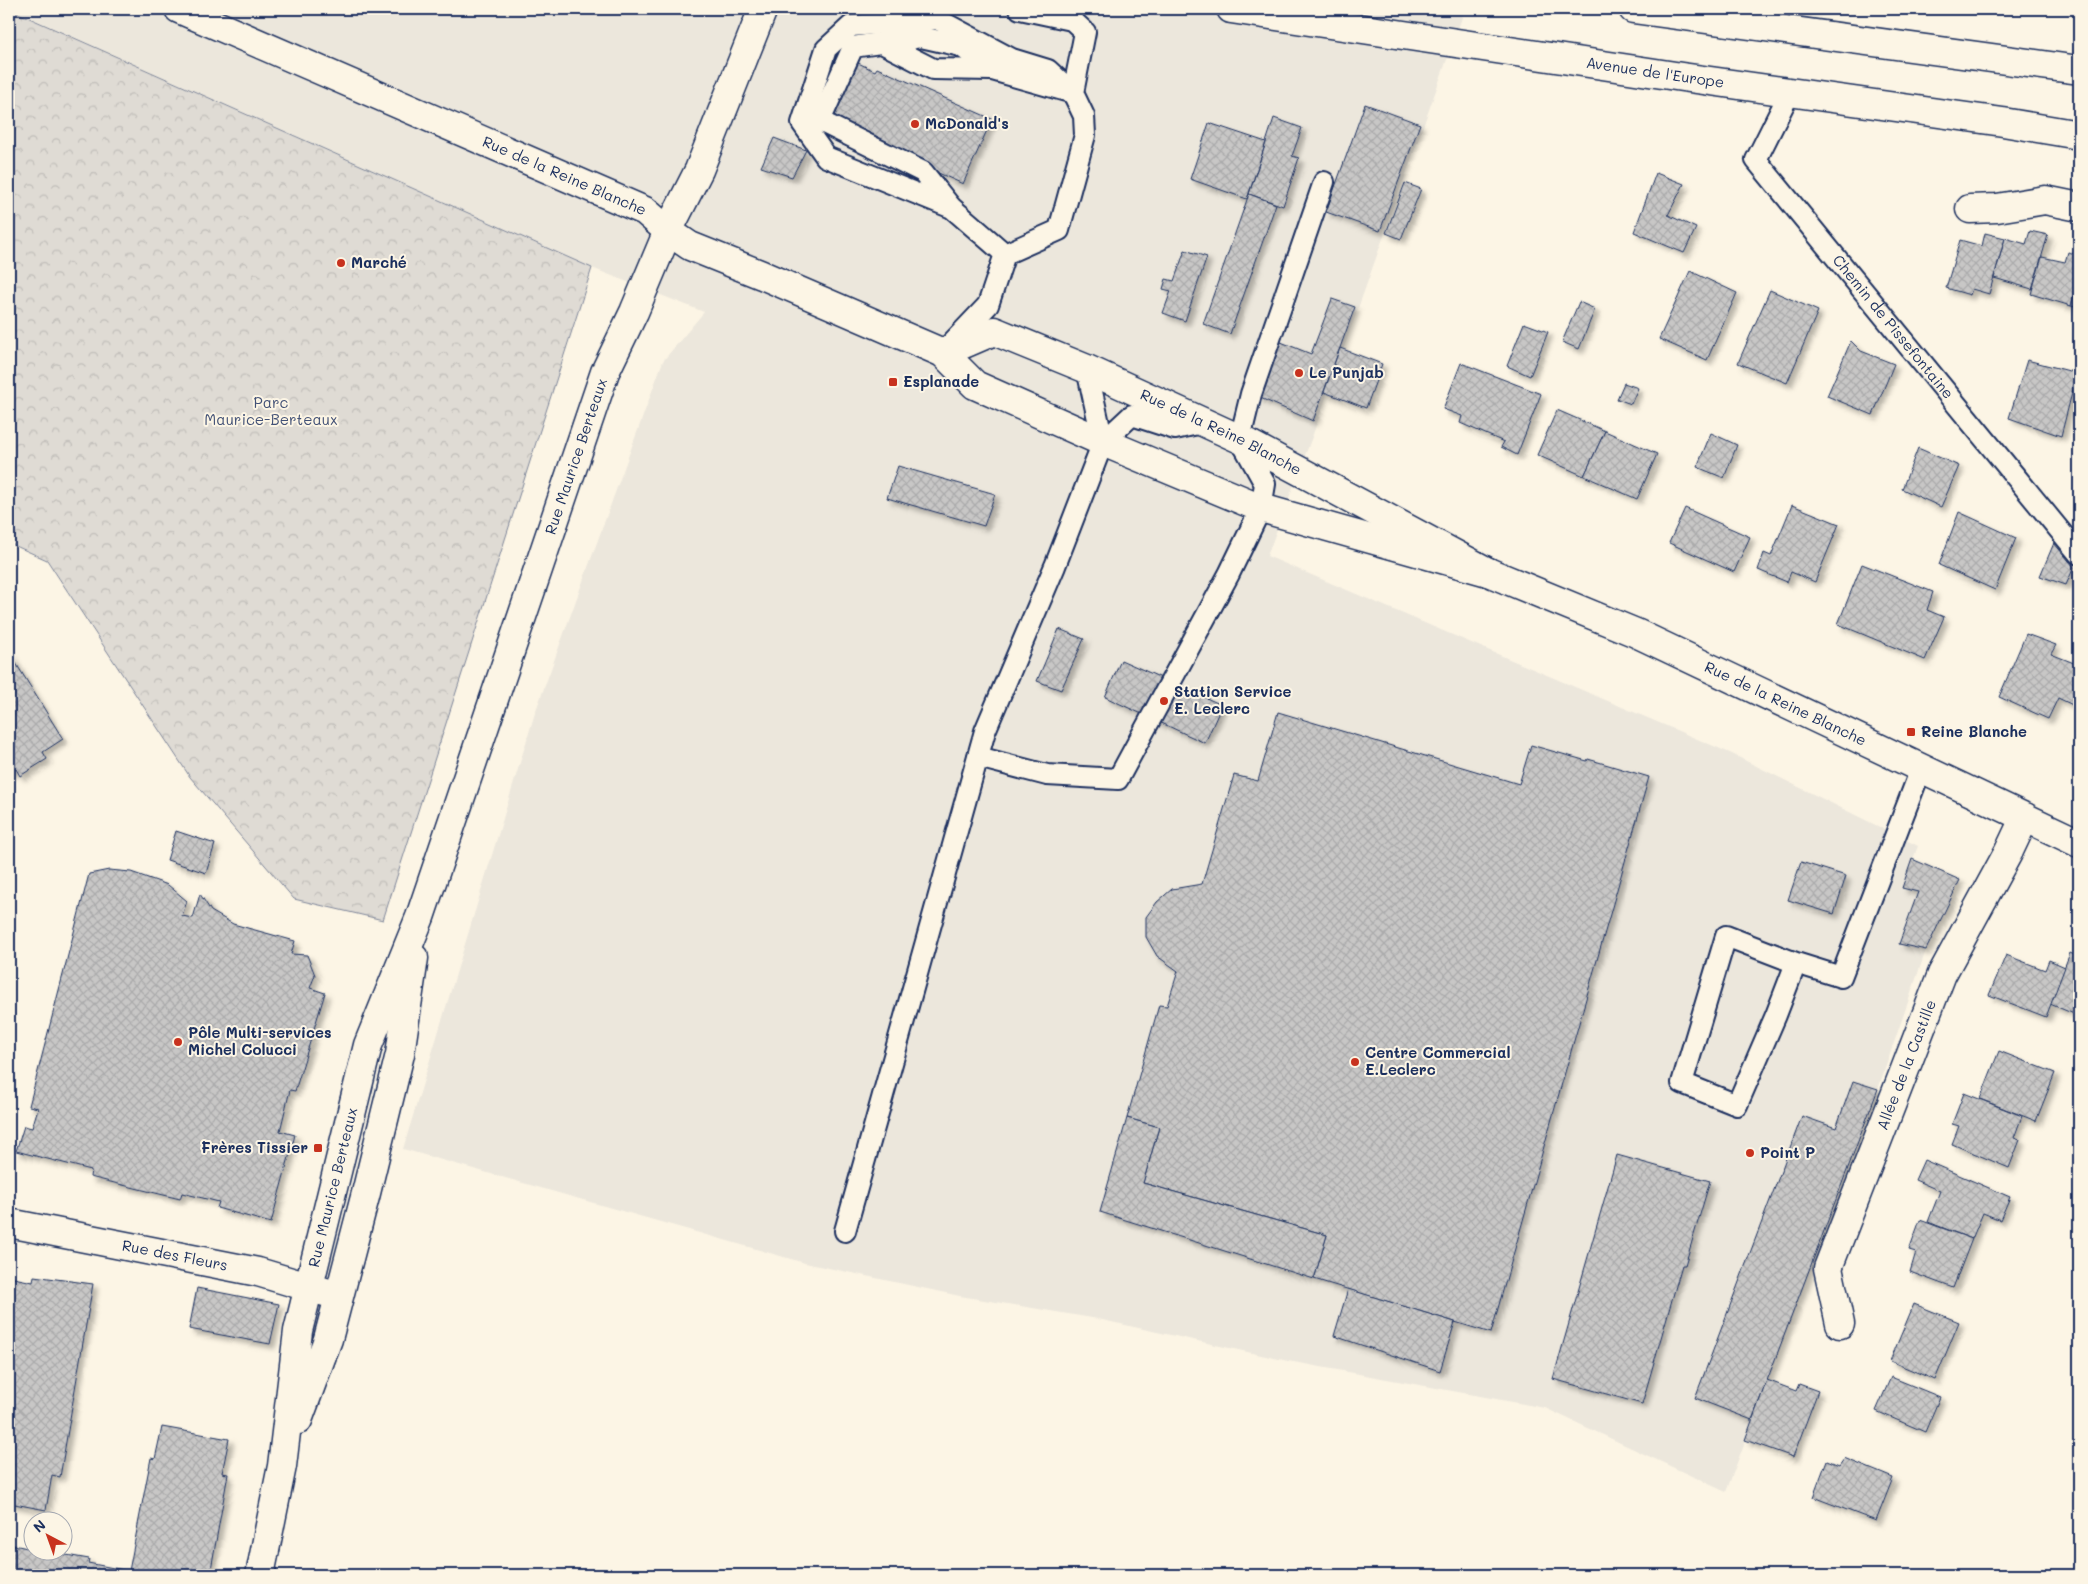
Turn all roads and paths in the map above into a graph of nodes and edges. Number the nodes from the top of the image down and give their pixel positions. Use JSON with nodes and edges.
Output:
{"nodes":[{"id":1,"x":179,"y":9,"type":"edge"},
{"id":2,"x":763,"y":9,"type":"edge"},
{"id":3,"x":1020,"y":9,"type":"edge"},
{"id":4,"x":1231,"y":9,"type":"edge"},
{"id":5,"x":1633,"y":9,"type":"edge"},
{"id":6,"x":882,"y":43,"type":"junction"},
{"id":7,"x":992,"y":70,"type":"junction"},
{"id":8,"x":2079,"y":70,"type":"edge"},
{"id":9,"x":1790,"y":92,"type":"junction"},
{"id":10,"x":1073,"y":94,"type":"junction"},
{"id":11,"x":2079,"y":135,"type":"edge"},
{"id":12,"x":1324,"y":182,"type":"dead end"},
{"id":13,"x":2079,"y":207,"type":"edge"},
{"id":14,"x":952,"y":208,"type":"junction"},
{"id":15,"x":1970,"y":209,"type":"dead end"},
{"id":16,"x":668,"y":231,"type":"junction"},
{"id":17,"x":1005,"y":254,"type":"junction"},
{"id":18,"x":943,"y":353,"type":"junction"},
{"id":19,"x":1088,"y":369,"type":"junction"},
{"id":20,"x":1202,"y":423,"type":"junction"},
{"id":21,"x":1240,"y":439,"type":"junction"},
{"id":22,"x":1103,"y":442,"type":"junction"},
{"id":23,"x":1261,"y":508,"type":"junction"},
{"id":24,"x":2079,"y":554,"type":"edge"},
{"id":25,"x":1488,"y":572,"type":"junction"},
{"id":26,"x":978,"y":757,"type":"junction"},
{"id":27,"x":1921,"y":769,"type":"junction"},
{"id":28,"x":2025,"y":817,"type":"junction"},
{"id":29,"x":2079,"y":843,"type":"edge"},
{"id":30,"x":420,"y":917,"type":"junction"},
{"id":31,"x":1796,"y":963,"type":"junction"},
{"id":32,"x":9,"y":1223,"type":"edge"},
{"id":33,"x":845,"y":1231,"type":"dead end"},
{"id":34,"x":308,"y":1288,"type":"junction"},
{"id":35,"x":339,"y":1295,"type":"junction"},
{"id":36,"x":1840,"y":1324,"type":"dead end"},
{"id":37,"x":282,"y":1466,"type":"junction"},
{"id":38,"x":260,"y":1575,"type":"edge"}],
"edges":[{"from":1,"to":16,"type":"street","name":"Rue de la Reine Blanche"},
{"from":2,"to":16,"type":"street","name":"Rue Maurice Berteaux"},
{"from":3,"to":10,"type":"lane"},
{"from":4,"to":9,"type":"street","name":"Avenue de l'Europe"},
{"from":5,"to":8,"type":"street"},
{"from":6,"to":7,"type":"lane"},
{"from":6,"to":7,"type":"lane"},
{"from":6,"to":14,"type":"lane"},
{"from":7,"to":10,"type":"lane"},
{"from":9,"to":11,"type":"street","name":"Avenue de l'Europe"},
{"from":9,"to":24,"type":"lane","name":"Chemin de Pissefontaine"},
{"from":10,"to":14,"type":"lane"},
{"from":10,"to":17,"type":"lane"},
{"from":12,"to":21,"type":"lane"},
{"from":13,"to":15,"type":"street"},
{"from":14,"to":17,"type":"lane"},
{"from":16,"to":18,"type":"street","name":"Rue de la Reine Blanche"},
{"from":16,"to":30,"type":"street","name":"Rue Maurice Berteaux"},
{"from":17,"to":18,"type":"lane"},
{"from":18,"to":19,"type":"street","name":"Rue de la Reine Blanche"},
{"from":18,"to":22,"type":"street","name":"Rue de la Reine Blanche"},
{"from":19,"to":20,"type":"street","name":"Rue de la Reine Blanche"},
{"from":19,"to":22,"type":"lane"},
{"from":20,"to":21,"type":"street","name":"Rue de la Reine Blanche"},
{"from":20,"to":22,"type":"lane"},
{"from":21,"to":23,"type":"lane"},
{"from":21,"to":25,"type":"street","name":"Rue de la Reine Blanche"},
{"from":22,"to":23,"type":"street","name":"Rue de la Reine Blanche"},
{"from":22,"to":26,"type":"lane"},
{"from":23,"to":25,"type":"street","name":"Rue de la Reine Blanche"},
{"from":23,"to":26,"type":"lane"},
{"from":25,"to":27,"type":"street","name":"Rue de la Reine Blanche"},
{"from":26,"to":33,"type":"lane"},
{"from":27,"to":28,"type":"street","name":"Rue de la Reine Blanche"},
{"from":27,"to":31,"type":"lane"},
{"from":28,"to":29,"type":"street","name":"Rue de la Reine Blanche"},
{"from":28,"to":36,"type":"street","name":"Allée de la Castille"},
{"from":30,"to":34,"type":"street","name":"Rue Maurice Berteaux"},
{"from":30,"to":35,"type":"street","name":"Rue Maurice Berteaux"},
{"from":31,"to":31,"type":"lane"},
{"from":32,"to":34,"type":"street","name":"Rue des Fleurs"},
{"from":34,"to":35,"type":"street","name":"Rue des Fleurs"},
{"from":34,"to":37,"type":"street","name":"Rue Maurice Berteaux"},
{"from":35,"to":37,"type":"street","name":"Rue Maurice Berteaux"},
{"from":37,"to":38,"type":"street","name":"Rue Maurice Berteaux"}]}
